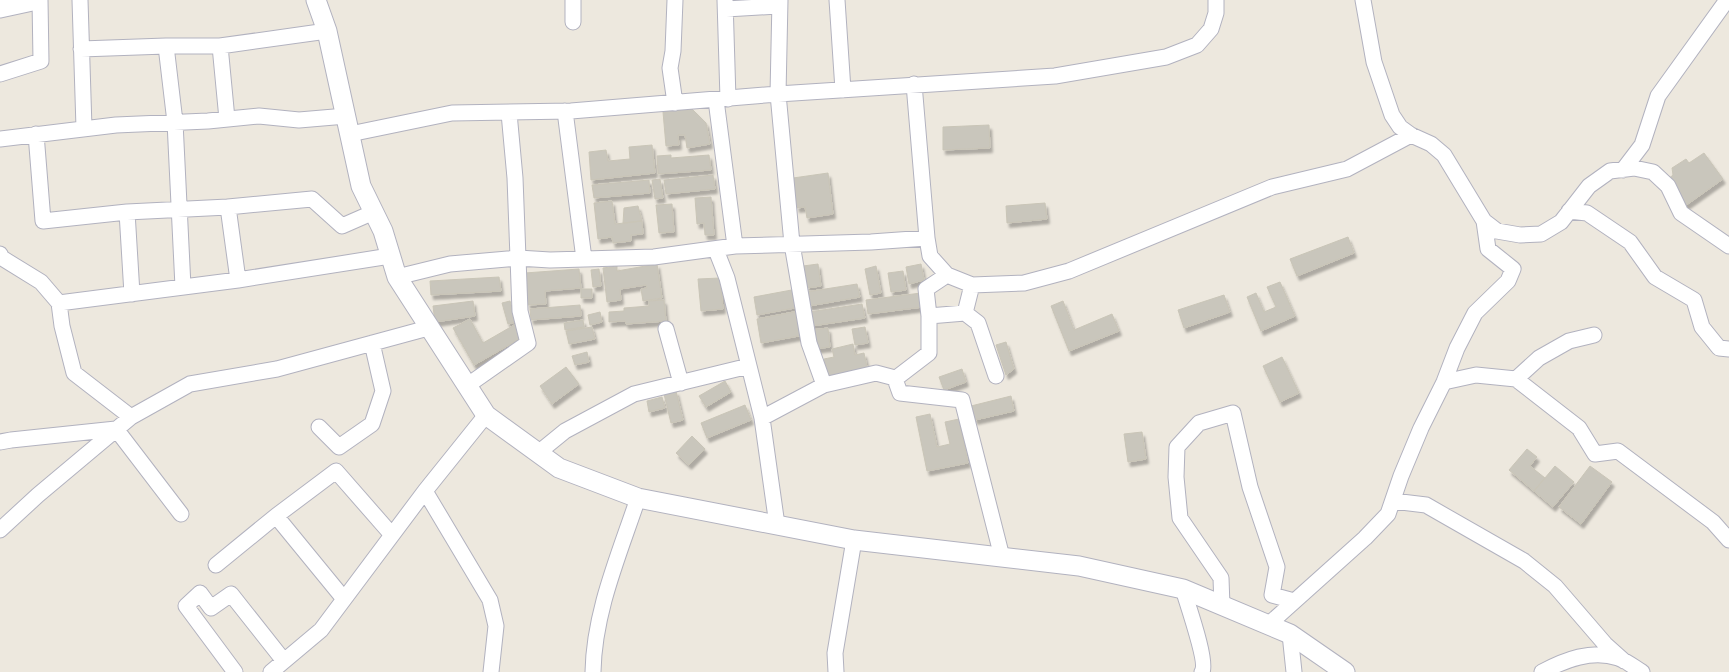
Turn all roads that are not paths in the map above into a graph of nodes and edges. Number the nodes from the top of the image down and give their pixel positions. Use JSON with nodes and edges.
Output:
{"nodes":[{"id":1,"x":37,"y":0,"type":"edge"},
{"id":2,"x":40,"y":0,"type":"edge"},
{"id":3,"x":80,"y":0,"type":"edge"},
{"id":4,"x":316,"y":0,"type":"edge"},
{"id":5,"x":573,"y":0,"type":"edge"},
{"id":6,"x":675,"y":0,"type":"edge"},
{"id":7,"x":837,"y":0,"type":"edge"},
{"id":8,"x":1216,"y":0,"type":"edge"},
{"id":9,"x":1363,"y":0,"type":"edge"},
{"id":10,"x":1727,"y":0,"type":"edge"},
{"id":11,"x":779,"y":3,"type":"edge"},
{"id":12,"x":725,"y":5,"type":"edge"},
{"id":13,"x":0,"y":8,"type":"edge"},
{"id":14,"x":573,"y":22,"type":"dead end"},
{"id":15,"x":327,"y":31,"type":"junction"},
{"id":16,"x":166,"y":46,"type":"junction"},
{"id":17,"x":220,"y":46,"type":"junction"},
{"id":18,"x":81,"y":49,"type":"junction"},
{"id":19,"x":0,"y":74,"type":"edge"},
{"id":20,"x":914,"y":84,"type":"junction"},
{"id":21,"x":843,"y":90,"type":"junction"},
{"id":22,"x":778,"y":94,"type":"junction"},
{"id":23,"x":722,"y":100,"type":"junction"},
{"id":24,"x":675,"y":103,"type":"junction"},
{"id":25,"x":509,"y":112,"type":"junction"},
{"id":26,"x":565,"y":112,"type":"junction"},
{"id":27,"x":346,"y":116,"type":"junction"},
{"id":28,"x":227,"y":119,"type":"junction"},
{"id":29,"x":175,"y":122,"type":"junction"},
{"id":30,"x":84,"y":128,"type":"junction"},
{"id":31,"x":36,"y":134,"type":"junction"},
{"id":32,"x":350,"y":134,"type":"junction"},
{"id":33,"x":1411,"y":135,"type":"junction"},
{"id":34,"x":0,"y":139,"type":"edge"},
{"id":35,"x":1623,"y":170,"type":"junction"},
{"id":36,"x":228,"y":207,"type":"junction"},
{"id":37,"x":180,"y":210,"type":"junction"},
{"id":38,"x":1569,"y":211,"type":"junction"},
{"id":39,"x":127,"y":212,"type":"junction"},
{"id":40,"x":374,"y":212,"type":"junction"},
{"id":41,"x":1484,"y":221,"type":"junction"},
{"id":42,"x":927,"y":238,"type":"junction"},
{"id":43,"x":792,"y":244,"type":"junction"},
{"id":44,"x":735,"y":246,"type":"junction"},
{"id":45,"x":1729,"y":246,"type":"edge"},
{"id":46,"x":716,"y":250,"type":"junction"},
{"id":47,"x":390,"y":256,"type":"junction"},
{"id":48,"x":1,"y":257,"type":"edge"},
{"id":49,"x":518,"y":258,"type":"junction"},
{"id":50,"x":584,"y":259,"type":"junction"},
{"id":51,"x":947,"y":275,"type":"junction"},
{"id":52,"x":397,"y":277,"type":"junction"},
{"id":53,"x":238,"y":280,"type":"junction"},
{"id":54,"x":972,"y":285,"type":"junction"},
{"id":55,"x":183,"y":287,"type":"junction"},
{"id":56,"x":132,"y":294,"type":"junction"},
{"id":57,"x":59,"y":303,"type":"junction"},
{"id":58,"x":965,"y":313,"type":"junction"},
{"id":59,"x":929,"y":316,"type":"junction"},
{"id":60,"x":428,"y":328,"type":"junction"},
{"id":61,"x":666,"y":329,"type":"dead end"},
{"id":62,"x":1594,"y":335,"type":"dead end"},
{"id":63,"x":372,"y":343,"type":"junction"},
{"id":64,"x":1729,"y":349,"type":"edge"},
{"id":65,"x":749,"y":366,"type":"junction"},
{"id":66,"x":996,"y":376,"type":"dead end"},
{"id":67,"x":895,"y":378,"type":"junction"},
{"id":68,"x":1516,"y":379,"type":"junction"},
{"id":69,"x":1444,"y":382,"type":"junction"},
{"id":70,"x":681,"y":383,"type":"junction"},
{"id":71,"x":468,"y":385,"type":"junction"},
{"id":72,"x":824,"y":385,"type":"junction"},
{"id":73,"x":486,"y":415,"type":"junction"},
{"id":74,"x":130,"y":417,"type":"junction"},
{"id":75,"x":762,"y":418,"type":"junction"},
{"id":76,"x":319,"y":427,"type":"dead end"},
{"id":77,"x":116,"y":429,"type":"junction"},
{"id":78,"x":0,"y":442,"type":"edge"},
{"id":79,"x":538,"y":453,"type":"junction"},
{"id":80,"x":425,"y":491,"type":"junction"},
{"id":81,"x":638,"y":498,"type":"junction"},
{"id":82,"x":1393,"y":501,"type":"junction"},
{"id":83,"x":181,"y":514,"type":"dead end"},
{"id":84,"x":276,"y":516,"type":"junction"},
{"id":85,"x":777,"y":525,"type":"junction"},
{"id":86,"x":0,"y":530,"type":"edge"},
{"id":87,"x":392,"y":535,"type":"junction"},
{"id":88,"x":854,"y":540,"type":"junction"},
{"id":89,"x":1729,"y":540,"type":"edge"},
{"id":90,"x":1002,"y":557,"type":"junction"},
{"id":91,"x":216,"y":565,"type":"dead end"},
{"id":92,"x":1183,"y":589,"type":"junction"},
{"id":93,"x":344,"y":599,"type":"junction"},
{"id":94,"x":1294,"y":601,"type":"junction"},
{"id":95,"x":1222,"y":606,"type":"junction"},
{"id":96,"x":1268,"y":625,"type":"junction"},
{"id":97,"x":1290,"y":634,"type":"junction"},
{"id":98,"x":284,"y":661,"type":"junction"},
{"id":99,"x":1624,"y":661,"type":"junction"},
{"id":100,"x":235,"y":672,"type":"edge"},
{"id":101,"x":271,"y":672,"type":"edge"},
{"id":102,"x":492,"y":672,"type":"edge"},
{"id":103,"x":593,"y":672,"type":"edge"},
{"id":104,"x":836,"y":672,"type":"edge"},
{"id":105,"x":1202,"y":672,"type":"edge"},
{"id":106,"x":1294,"y":672,"type":"edge"},
{"id":107,"x":1345,"y":672,"type":"edge"},
{"id":108,"x":1542,"y":672,"type":"edge"},
{"id":109,"x":1642,"y":672,"type":"edge"}],
"edges":[{"from":1,"to":13,"type":"street"},
{"from":2,"to":19,"type":"street"},
{"from":3,"to":18,"type":"street"},
{"from":4,"to":15,"type":"street"},
{"from":5,"to":14,"type":"street"},
{"from":6,"to":24,"type":"street"},
{"from":7,"to":21,"type":"street"},
{"from":8,"to":20,"type":"street"},
{"from":9,"to":33,"type":"street"},
{"from":10,"to":35,"type":"street"},
{"from":11,"to":12,"type":"street"},
{"from":11,"to":22,"type":"street"},
{"from":12,"to":23,"type":"street"},
{"from":15,"to":17,"type":"street"},
{"from":15,"to":27,"type":"street"},
{"from":16,"to":17,"type":"street"},
{"from":16,"to":18,"type":"street"},
{"from":16,"to":29,"type":"street"},
{"from":17,"to":28,"type":"street"},
{"from":18,"to":30,"type":"street"},
{"from":20,"to":21,"type":"street"},
{"from":20,"to":42,"type":"street"},
{"from":21,"to":22,"type":"street"},
{"from":22,"to":23,"type":"street"},
{"from":22,"to":43,"type":"street"},
{"from":23,"to":24,"type":"street"},
{"from":23,"to":44,"type":"street"},
{"from":24,"to":26,"type":"street"},
{"from":25,"to":26,"type":"street"},
{"from":25,"to":32,"type":"street"},
{"from":25,"to":49,"type":"street"},
{"from":26,"to":50,"type":"street"},
{"from":27,"to":28,"type":"street"},
{"from":27,"to":32,"type":"street"},
{"from":28,"to":29,"type":"street"},
{"from":29,"to":30,"type":"street"},
{"from":29,"to":37,"type":"street"},
{"from":30,"to":31,"type":"street"},
{"from":31,"to":34,"type":"street"},
{"from":31,"to":39,"type":"street"},
{"from":32,"to":40,"type":"street"},
{"from":33,"to":41,"type":"street"},
{"from":33,"to":54,"type":"street"},
{"from":35,"to":38,"type":"street"},
{"from":35,"to":45,"type":"street"},
{"from":36,"to":37,"type":"street"},
{"from":36,"to":40,"type":"street"},
{"from":36,"to":53,"type":"street"},
{"from":37,"to":39,"type":"street"},
{"from":37,"to":55,"type":"street"},
{"from":38,"to":41,"type":"street"},
{"from":38,"to":64,"type":"street"},
{"from":39,"to":56,"type":"street"},
{"from":40,"to":47,"type":"street"},
{"from":41,"to":69,"type":"street"},
{"from":42,"to":43,"type":"street"},
{"from":42,"to":51,"type":"street"},
{"from":43,"to":44,"type":"street"},
{"from":43,"to":72,"type":"street"},
{"from":44,"to":46,"type":"street"},
{"from":46,"to":50,"type":"street"},
{"from":46,"to":65,"type":"street"},
{"from":47,"to":52,"type":"street"},
{"from":47,"to":53,"type":"street"},
{"from":48,"to":57,"type":"street"},
{"from":49,"to":50,"type":"street"},
{"from":49,"to":52,"type":"street"},
{"from":49,"to":71,"type":"street"},
{"from":51,"to":54,"type":"street"},
{"from":51,"to":59,"type":"street"},
{"from":52,"to":60,"type":"street"},
{"from":53,"to":55,"type":"street"},
{"from":54,"to":58,"type":"street"},
{"from":55,"to":56,"type":"street"},
{"from":56,"to":57,"type":"street"},
{"from":57,"to":74,"type":"street"},
{"from":58,"to":59,"type":"street"},
{"from":58,"to":66,"type":"street"},
{"from":59,"to":67,"type":"street"},
{"from":60,"to":63,"type":"street"},
{"from":60,"to":71,"type":"street"},
{"from":61,"to":70,"type":"street"},
{"from":62,"to":68,"type":"street"},
{"from":63,"to":74,"type":"street"},
{"from":63,"to":76,"type":"street"},
{"from":65,"to":70,"type":"street"},
{"from":65,"to":75,"type":"street"},
{"from":67,"to":72,"type":"street"},
{"from":67,"to":90,"type":"street"},
{"from":68,"to":69,"type":"street"},
{"from":68,"to":89,"type":"street"},
{"from":69,"to":82,"type":"street"},
{"from":70,"to":79,"type":"street"},
{"from":71,"to":73,"type":"street"},
{"from":72,"to":75,"type":"street"},
{"from":73,"to":79,"type":"street"},
{"from":73,"to":80,"type":"street"},
{"from":74,"to":77,"type":"street"},
{"from":75,"to":85,"type":"street"},
{"from":77,"to":78,"type":"street"},
{"from":77,"to":83,"type":"street"},
{"from":77,"to":86,"type":"street"},
{"from":79,"to":81,"type":"street"},
{"from":80,"to":87,"type":"street"},
{"from":80,"to":102,"type":"street"},
{"from":81,"to":85,"type":"street"},
{"from":81,"to":103,"type":"street"},
{"from":82,"to":94,"type":"street"},
{"from":82,"to":99,"type":"street"},
{"from":84,"to":87,"type":"street"},
{"from":84,"to":91,"type":"street"},
{"from":84,"to":93,"type":"street"},
{"from":85,"to":88,"type":"street"},
{"from":87,"to":93,"type":"street"},
{"from":88,"to":90,"type":"street"},
{"from":88,"to":104,"type":"street"},
{"from":90,"to":92,"type":"street"},
{"from":92,"to":95,"type":"street"},
{"from":92,"to":105,"type":"street"},
{"from":93,"to":98,"type":"street"},
{"from":94,"to":95,"type":"street"},
{"from":94,"to":96,"type":"street"},
{"from":95,"to":96,"type":"street"},
{"from":96,"to":97,"type":"street"},
{"from":97,"to":106,"type":"street"},
{"from":97,"to":107,"type":"street"},
{"from":98,"to":100,"type":"street"},
{"from":98,"to":101,"type":"street"},
{"from":99,"to":108,"type":"street"},
{"from":99,"to":109,"type":"street"}]}
